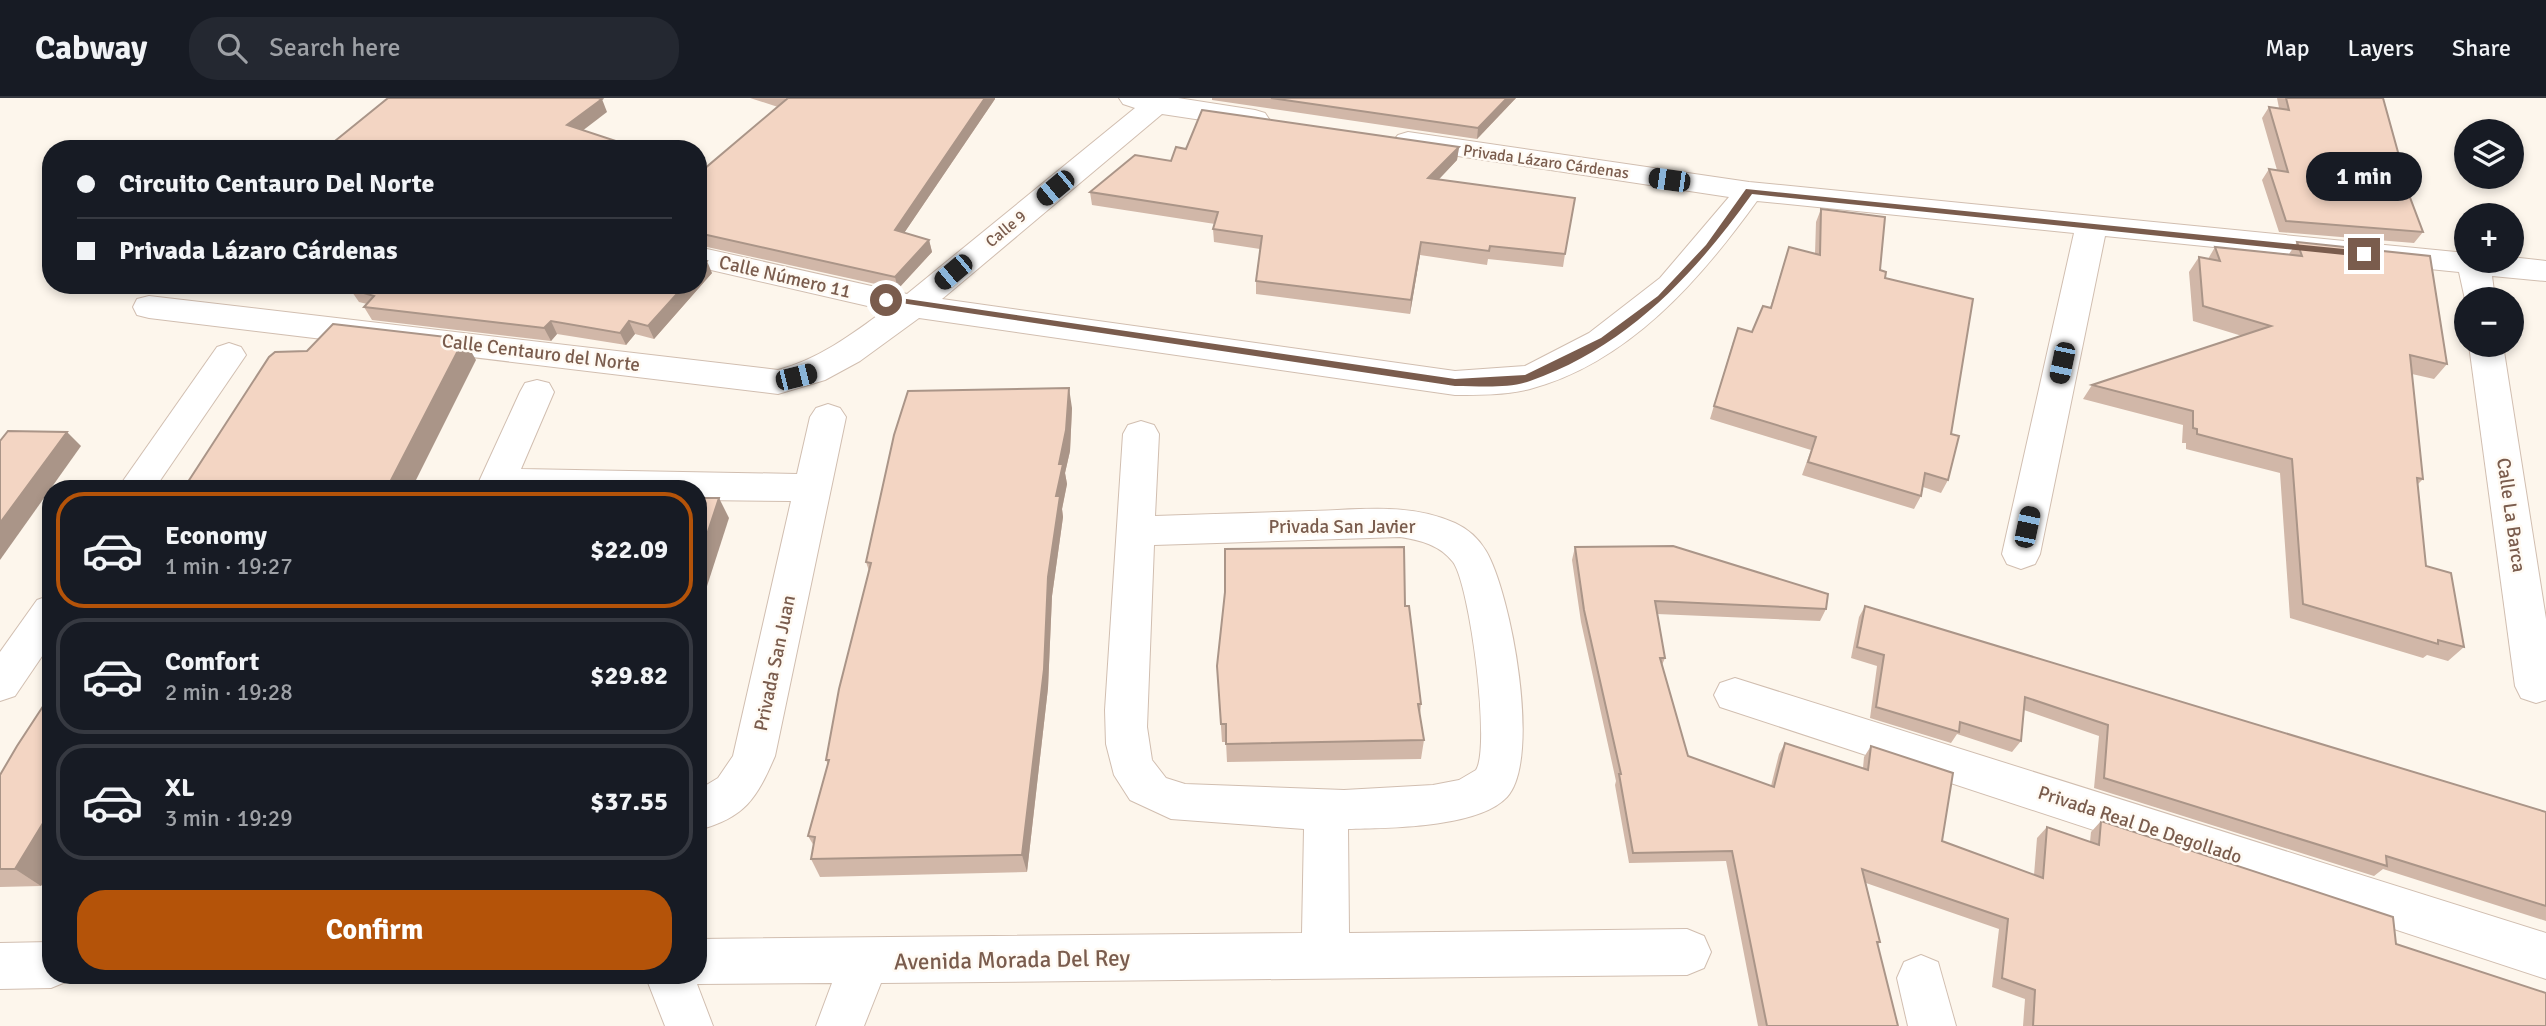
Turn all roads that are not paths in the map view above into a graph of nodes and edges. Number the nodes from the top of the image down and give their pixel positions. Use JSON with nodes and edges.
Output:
{"nodes":[{"id":1,"x":1151,"y":100,"type":"edge"},
{"id":2,"x":1280,"y":123,"type":"edge"},
{"id":3,"x":1377,"y":137,"type":"edge"},
{"id":4,"x":1749,"y":191,"type":"junction"},
{"id":5,"x":2091,"y":227,"type":"junction"},
{"id":6,"x":707,"y":259,"type":"edge"},
{"id":7,"x":2454,"y":262,"type":"edge"},
{"id":8,"x":2524,"y":269,"type":"edge"},
{"id":9,"x":2546,"y":271,"type":"edge"},
{"id":10,"x":912,"y":306,"type":"junction"},
{"id":11,"x":149,"y":307,"type":"dead end"},
{"id":12,"x":229,"y":355,"type":"dead end"},
{"id":13,"x":2488,"y":357,"type":"edge"},
{"id":14,"x":537,"y":392,"type":"dead end"},
{"id":15,"x":828,"y":417,"type":"dead end"},
{"id":16,"x":1141,"y":434,"type":"dead end"},
{"id":17,"x":142,"y":480,"type":"edge"},
{"id":18,"x":498,"y":480,"type":"edge"},
{"id":19,"x":707,"y":487,"type":"edge"},
{"id":20,"x":811,"y":488,"type":"junction"},
{"id":21,"x":1135,"y":531,"type":"junction"},
{"id":22,"x":2021,"y":554,"type":"dead end"},
{"id":23,"x":42,"y":624,"type":"edge"},
{"id":24,"x":0,"y":684,"type":"edge"},
{"id":25,"x":2536,"y":686,"type":"dead end"},
{"id":26,"x":1735,"y":695,"type":"dead end"},
{"id":27,"x":707,"y":807,"type":"edge"},
{"id":28,"x":1326,"y":810,"type":"junction"},
{"id":29,"x":1687,"y":952,"type":"dead end"},
{"id":30,"x":1325,"y":956,"type":"junction"},
{"id":31,"x":2546,"y":956,"type":"edge"},
{"id":32,"x":865,"y":961,"type":"junction"},
{"id":33,"x":707,"y":962,"type":"edge"},
{"id":34,"x":42,"y":965,"type":"edge"},
{"id":35,"x":0,"y":966,"type":"edge"},
{"id":36,"x":1921,"y":978,"type":"dead end"},
{"id":37,"x":673,"y":984,"type":"edge"},
{"id":38,"x":689,"y":1026,"type":"edge"},
{"id":39,"x":839,"y":1026,"type":"edge"},
{"id":40,"x":1932,"y":1026,"type":"edge"}],
"edges":[{"from":1,"to":2,"type":"street"},
{"from":1,"to":10,"type":"street","name":"Calle 9"},
{"from":3,"to":4,"type":"street","name":"Privada Lázaro Cárdenas"},
{"from":4,"to":5,"type":"street","name":"Privada Lázaro Cárdenas"},
{"from":4,"to":10,"type":"street","name":"Calle Número 11"},
{"from":5,"to":7,"type":"street","name":"Privada Lázaro Cárdenas"},
{"from":5,"to":22,"type":"street"},
{"from":6,"to":10,"type":"street","name":"Calle Número 11"},
{"from":8,"to":9,"type":"street","name":"Privada Lázaro Cárdenas"},
{"from":10,"to":11,"type":"street","name":"Calle Centauro del Norte"},
{"from":12,"to":17,"type":"street"},
{"from":13,"to":25,"type":"street","name":"Calle La Barca"},
{"from":14,"to":18,"type":"street"},
{"from":15,"to":20,"type":"street","name":"Privada San Juan"},
{"from":16,"to":21,"type":"street"},
{"from":19,"to":20,"type":"street"},
{"from":20,"to":27,"type":"street","name":"Privada San Juan"},
{"from":21,"to":28,"type":"street"},
{"from":21,"to":28,"type":"street","name":"Privada San Javier"},
{"from":23,"to":24,"type":"street"},
{"from":26,"to":31,"type":"street","name":"Privada Real De Degollado"},
{"from":28,"to":30,"type":"street"},
{"from":29,"to":30,"type":"street","name":"Avenida Morada Del Rey"},
{"from":30,"to":32,"type":"street","name":"Avenida Morada Del Rey"},
{"from":32,"to":33,"type":"street","name":"Avenida Morada Del Rey"},
{"from":32,"to":39,"type":"street"},
{"from":34,"to":35,"type":"street"},
{"from":36,"to":40,"type":"street"},
{"from":37,"to":38,"type":"street"}]}
